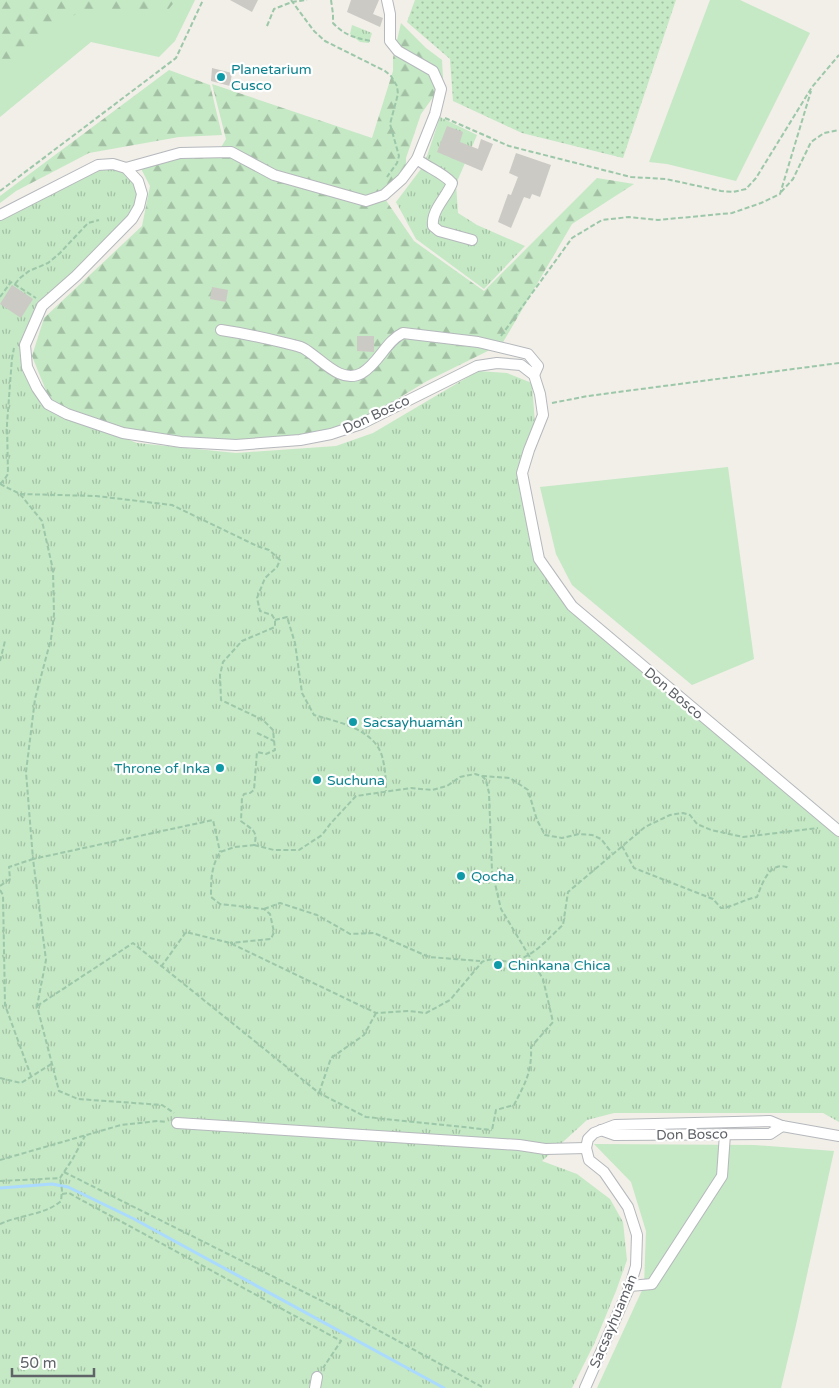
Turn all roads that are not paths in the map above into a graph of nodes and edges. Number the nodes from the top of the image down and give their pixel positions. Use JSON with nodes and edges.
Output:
{"nodes":[{"id":1,"x":387,"y":0,"type":"edge"},
{"id":2,"x":417,"y":159,"type":"junction"},
{"id":3,"x":126,"y":168,"type":"junction"},
{"id":4,"x":0,"y":215,"type":"edge"},
{"id":5,"x":472,"y":240,"type":"dead end"},
{"id":6,"x":221,"y":330,"type":"dead end"},
{"id":7,"x":534,"y":375,"type":"junction"},
{"id":8,"x":836,"y":828,"type":"edge"},
{"id":9,"x":177,"y":1123,"type":"road end"},
{"id":10,"x":782,"y":1126,"type":"junction"},
{"id":11,"x":601,"y":1130,"type":"junction"},
{"id":12,"x":725,"y":1134,"type":"junction"},
{"id":13,"x":839,"y":1136,"type":"edge"},
{"id":14,"x":586,"y":1148,"type":"junction"},
{"id":15,"x":630,"y":1286,"type":"junction"},
{"id":16,"x":317,"y":1377,"type":"road end"},
{"id":17,"x":315,"y":1388,"type":"edge"},
{"id":18,"x":584,"y":1388,"type":"edge"}],
"edges":[{"from":1,"to":2,"type":"street"},
{"from":2,"to":3,"type":"street"},
{"from":2,"to":5,"type":"street"},
{"from":3,"to":4,"type":"street"},
{"from":3,"to":7,"type":"street","name":"Don Bosco"},
{"from":6,"to":7,"type":"street"},
{"from":7,"to":8,"type":"street","name":"Don Bosco"},
{"from":9,"to":14,"type":"street"},
{"from":10,"to":11,"type":"street","name":"Don Bosco"},
{"from":10,"to":12,"type":"street","name":"Don Bosco"},
{"from":10,"to":13,"type":"street","name":"Don Bosco"},
{"from":11,"to":12,"type":"street","name":"Don Bosco"},
{"from":11,"to":14,"type":"street"},
{"from":12,"to":15,"type":"street"},
{"from":14,"to":15,"type":"street","name":"Sacsayhuamán"},
{"from":15,"to":18,"type":"street","name":"Sacsayhuamán"},
{"from":16,"to":17,"type":"street"}]}
